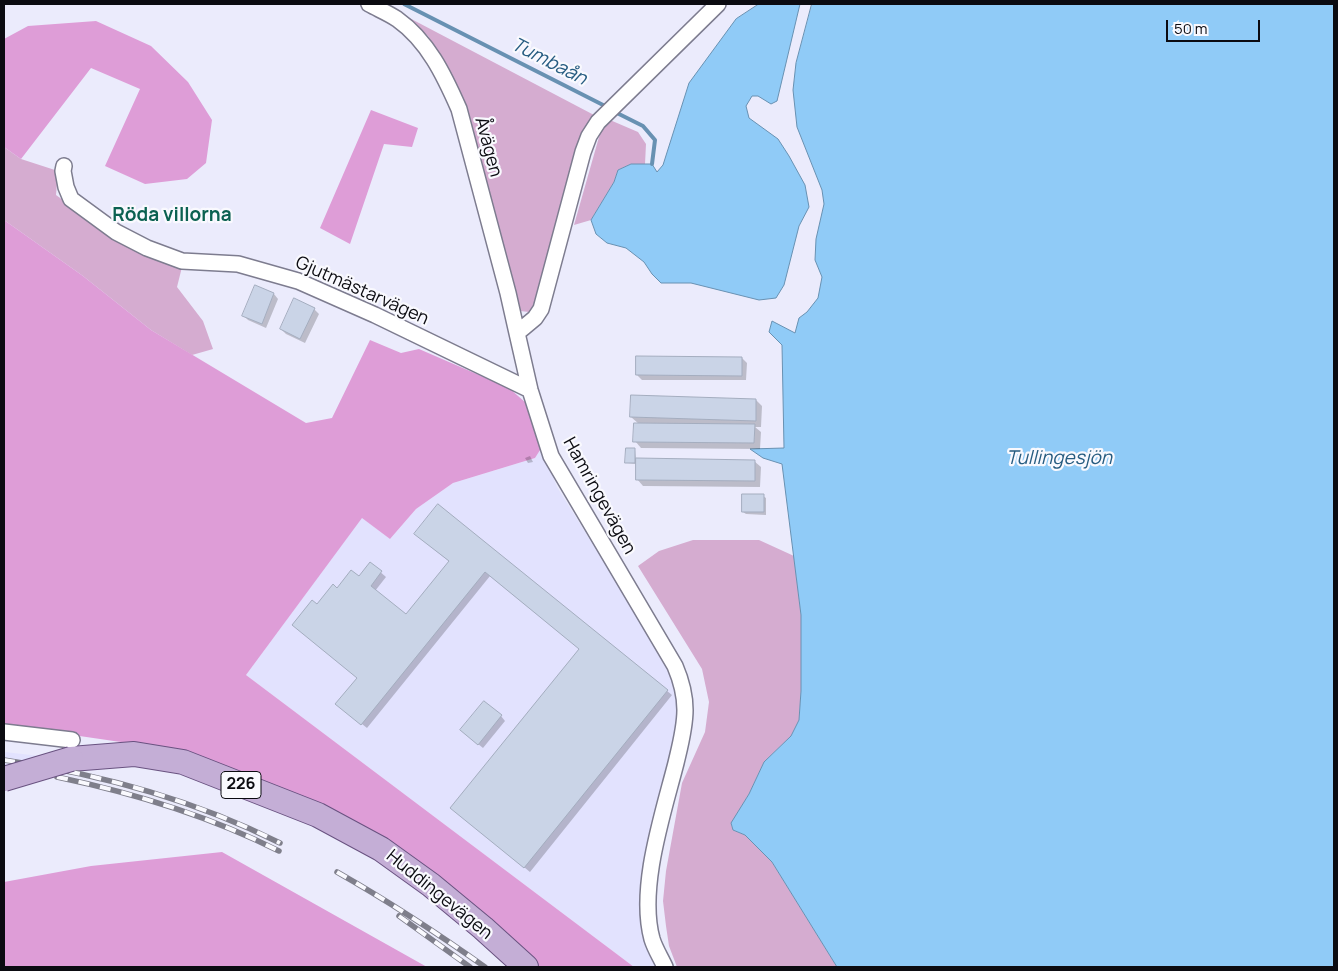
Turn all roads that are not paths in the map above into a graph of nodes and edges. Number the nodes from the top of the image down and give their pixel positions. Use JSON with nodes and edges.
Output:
{"nodes":[{"id":1,"x":369,"y":4,"type":"edge"},
{"id":2,"x":718,"y":4,"type":"edge"},
{"id":3,"x":64,"y":166,"type":"dead end"},
{"id":4,"x":517,"y":333,"type":"junction"},
{"id":5,"x":530,"y":390,"type":"junction"},
{"id":6,"x":4,"y":732,"type":"edge"},
{"id":7,"x":71,"y":750,"type":"junction"},
{"id":8,"x":4,"y":779,"type":"edge"},
{"id":9,"x":526,"y":967,"type":"edge"},
{"id":10,"x":665,"y":967,"type":"edge"}],
"edges":[{"from":1,"to":4,"type":"street","name":"Åvägen"},
{"from":2,"to":4,"type":"street"},
{"from":3,"to":5,"type":"street","name":"Gjutmästarvägen"},
{"from":4,"to":5,"type":"street","name":"Hamringevägen"},
{"from":5,"to":10,"type":"street","name":"Hamringevägen"},
{"from":6,"to":7,"type":"street"},
{"from":7,"to":8,"type":"main road","name":"Huddingevägen","number":"226","bridge":true},
{"from":7,"to":9,"type":"main road","name":"Huddingevägen","number":"226"}]}
